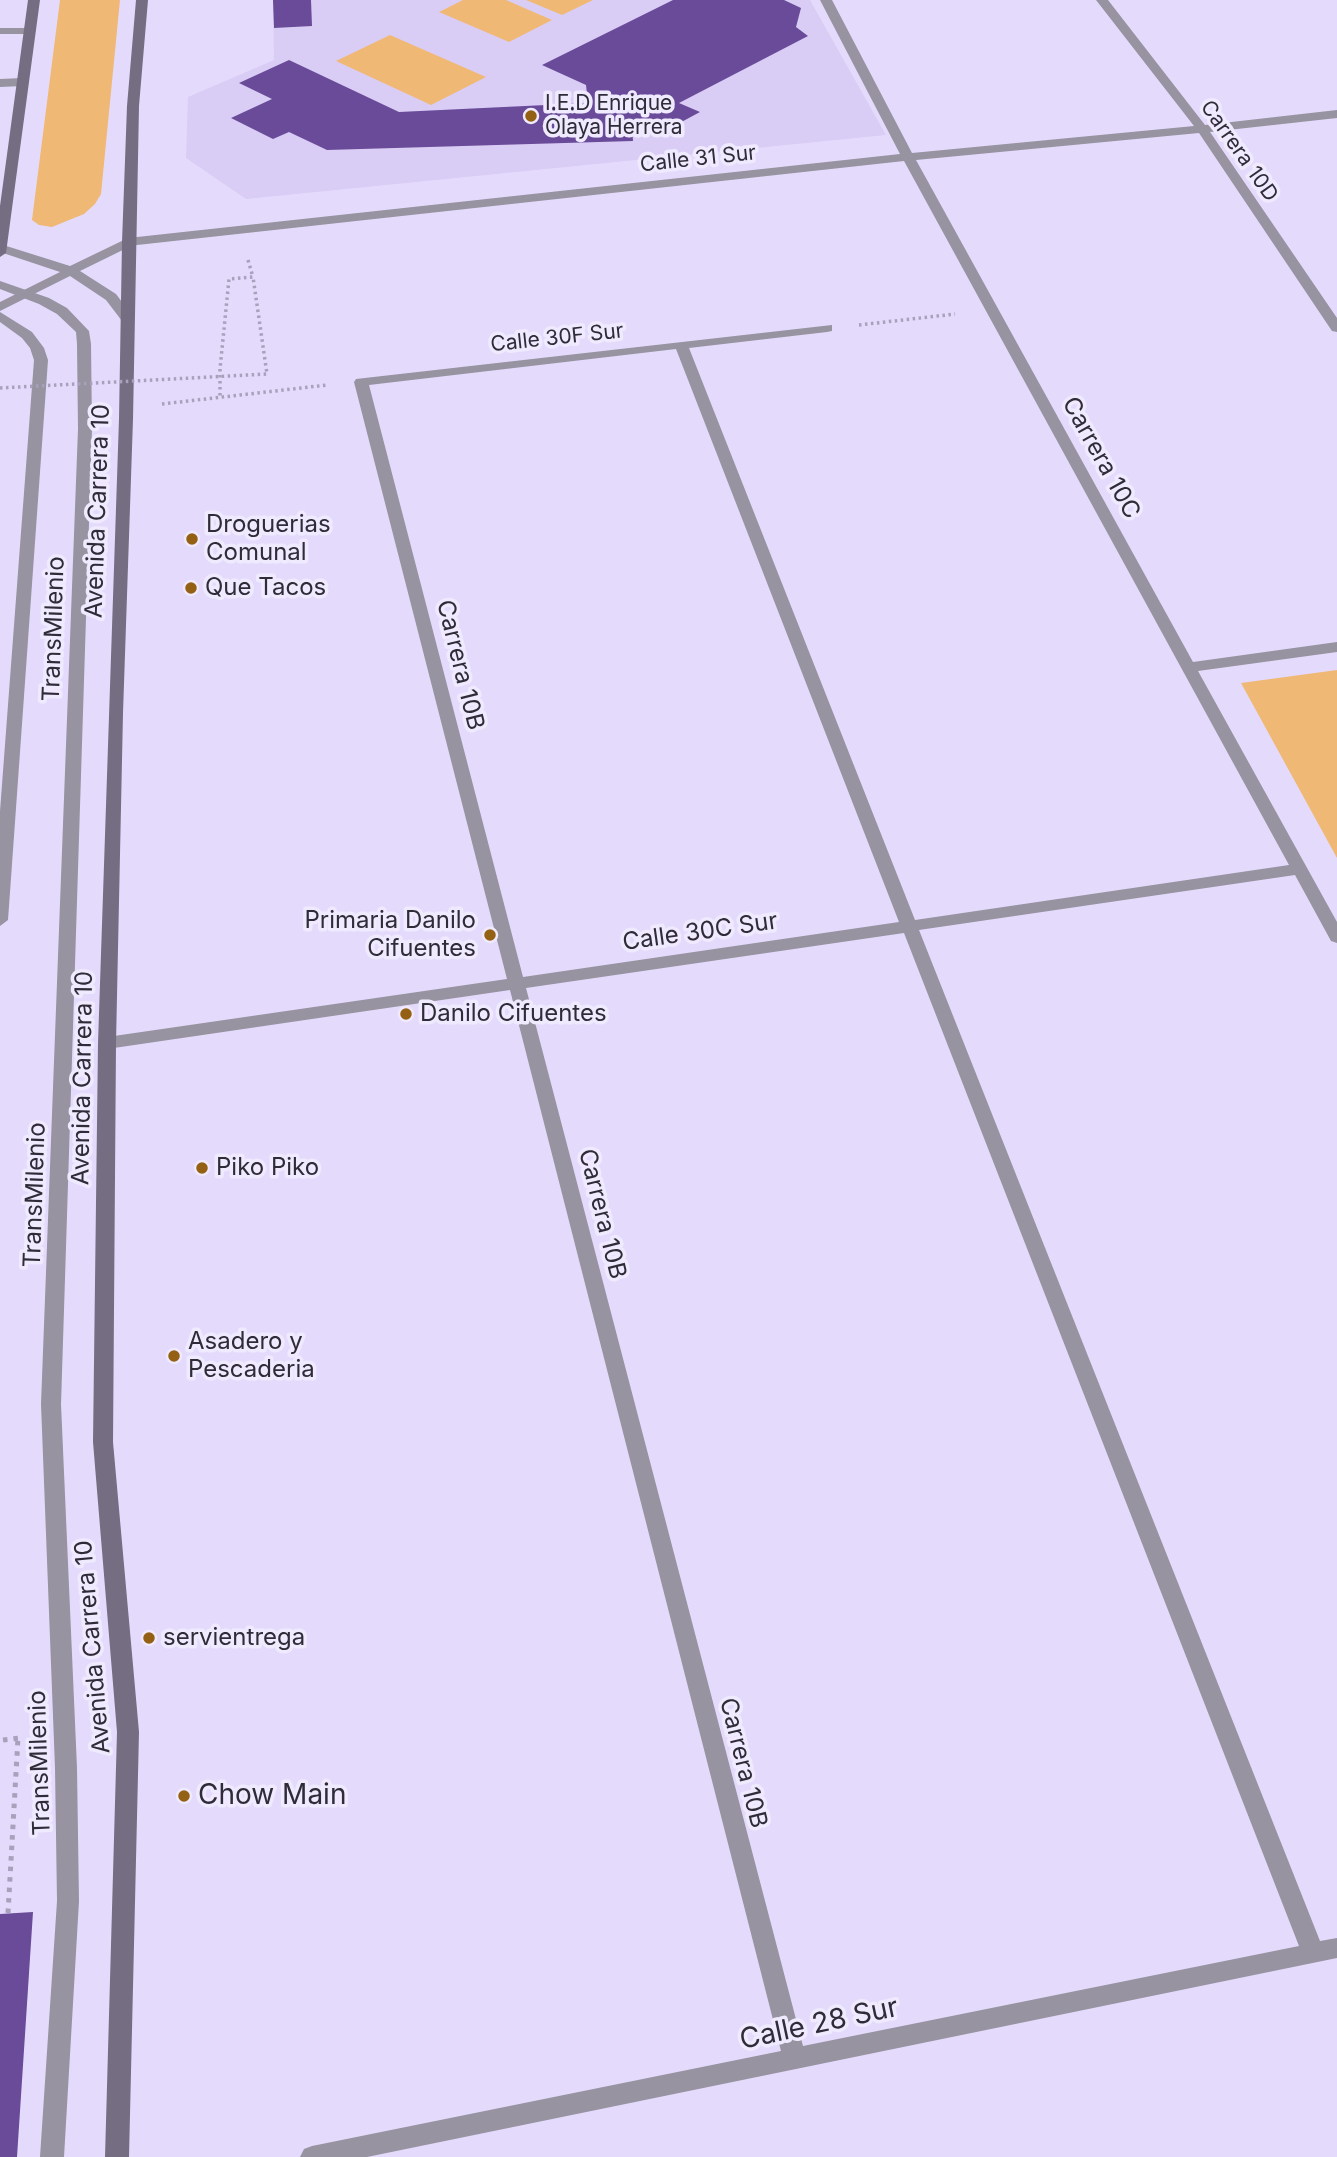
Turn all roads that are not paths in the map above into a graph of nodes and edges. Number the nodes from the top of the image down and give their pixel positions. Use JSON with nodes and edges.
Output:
{"nodes":[{"id":1,"x":34,"y":0,"type":"edge"},
{"id":2,"x":142,"y":0,"type":"edge"},
{"id":3,"x":826,"y":0,"type":"edge"},
{"id":4,"x":1102,"y":0,"type":"edge"},
{"id":5,"x":30,"y":30,"type":"junction"},
{"id":6,"x":0,"y":31,"type":"edge"},
{"id":7,"x":23,"y":82,"type":"junction"},
{"id":8,"x":0,"y":83,"type":"edge"},
{"id":9,"x":1337,"y":114,"type":"edge"},
{"id":10,"x":1202,"y":129,"type":"junction"},
{"id":11,"x":908,"y":157,"type":"junction"},
{"id":12,"x":128,"y":242,"type":"junction"},
{"id":13,"x":0,"y":250,"type":"edge"},
{"id":14,"x":71,"y":271,"type":"junction"},
{"id":15,"x":0,"y":285,"type":"edge"},
{"id":16,"x":26,"y":294,"type":"junction"},
{"id":17,"x":0,"y":307,"type":"edge"},
{"id":18,"x":0,"y":316,"type":"edge"},
{"id":19,"x":127,"y":317,"type":"junction"},
{"id":20,"x":827,"y":328,"type":"road end"},
{"id":21,"x":1337,"y":328,"type":"edge"},
{"id":22,"x":681,"y":345,"type":"junction"},
{"id":23,"x":361,"y":382,"type":"joint"},
{"id":24,"x":1337,"y":647,"type":"edge"},
{"id":25,"x":1190,"y":667,"type":"junction"},
{"id":26,"x":1301,"y":869,"type":"junction"},
{"id":27,"x":0,"y":920,"type":"edge"},
{"id":28,"x":909,"y":926,"type":"junction"},
{"id":29,"x":1337,"y":937,"type":"edge"},
{"id":30,"x":516,"y":983,"type":"junction"},
{"id":31,"x":107,"y":1043,"type":"junction"},
{"id":32,"x":1337,"y":1948,"type":"edge"},
{"id":33,"x":1313,"y":1953,"type":"junction"},
{"id":34,"x":795,"y":2059,"type":"junction"},
{"id":35,"x":52,"y":2157,"type":"edge"},
{"id":36,"x":117,"y":2157,"type":"edge"},
{"id":37,"x":312,"y":2157,"type":"edge"}],
"edges":[{"from":1,"to":5,"type":"main road"},
{"from":2,"to":12,"type":"main road","name":"Avenida Carrera 10"},
{"from":3,"to":11,"type":"street","name":"Carrera 10C"},
{"from":4,"to":10,"type":"street","name":"Carrera 10D"},
{"from":5,"to":6,"type":"street"},
{"from":5,"to":7,"type":"main road"},
{"from":7,"to":8,"type":"street"},
{"from":7,"to":13,"type":"main road"},
{"from":9,"to":10,"type":"street","name":"Calle 31 Sur"},
{"from":10,"to":11,"type":"street","name":"Calle 31 Sur"},
{"from":10,"to":21,"type":"street","name":"Carrera 10D"},
{"from":11,"to":12,"type":"street","name":"Calle 31 Sur"},
{"from":11,"to":25,"type":"street","name":"Carrera 10C"},
{"from":12,"to":14,"type":"street","name":"Calle 31 Sur"},
{"from":12,"to":19,"type":"main road","name":"Avenida Carrera 10"},
{"from":13,"to":14,"type":"street"},
{"from":14,"to":16,"type":"street","name":"Calle 31 Sur"},
{"from":14,"to":19,"type":"street"},
{"from":15,"to":16,"type":"street","name":"TransMilenio"},
{"from":16,"to":17,"type":"street","name":"Calle 31 Sur"},
{"from":16,"to":35,"type":"street","name":"TransMilenio"},
{"from":18,"to":27,"type":"street","name":"TransMilenio"},
{"from":19,"to":31,"type":"main road","name":"Avenida Carrera 10"},
{"from":20,"to":22,"type":"street","name":"Calle 30F Sur"},
{"from":22,"to":23,"type":"street","name":"Calle 30F Sur"},
{"from":22,"to":28,"type":"street"},
{"from":23,"to":30,"type":"street","name":"Carrera 10B"},
{"from":24,"to":25,"type":"street"},
{"from":25,"to":26,"type":"street","name":"Carrera 10C"},
{"from":26,"to":28,"type":"street","name":"Calle 30C Sur"},
{"from":26,"to":29,"type":"street","name":"Carrera 10C"},
{"from":28,"to":30,"type":"street","name":"Calle 30C Sur"},
{"from":28,"to":33,"type":"street"},
{"from":30,"to":31,"type":"street","name":"Calle 30C Sur"},
{"from":30,"to":34,"type":"street","name":"Carrera 10B"},
{"from":31,"to":36,"type":"main road","name":"Avenida Carrera 10"},
{"from":32,"to":33,"type":"street","name":"Calle 28 Sur"},
{"from":33,"to":34,"type":"street","name":"Calle 28 Sur"},
{"from":34,"to":37,"type":"street","name":"Calle 28 Sur"}]}
